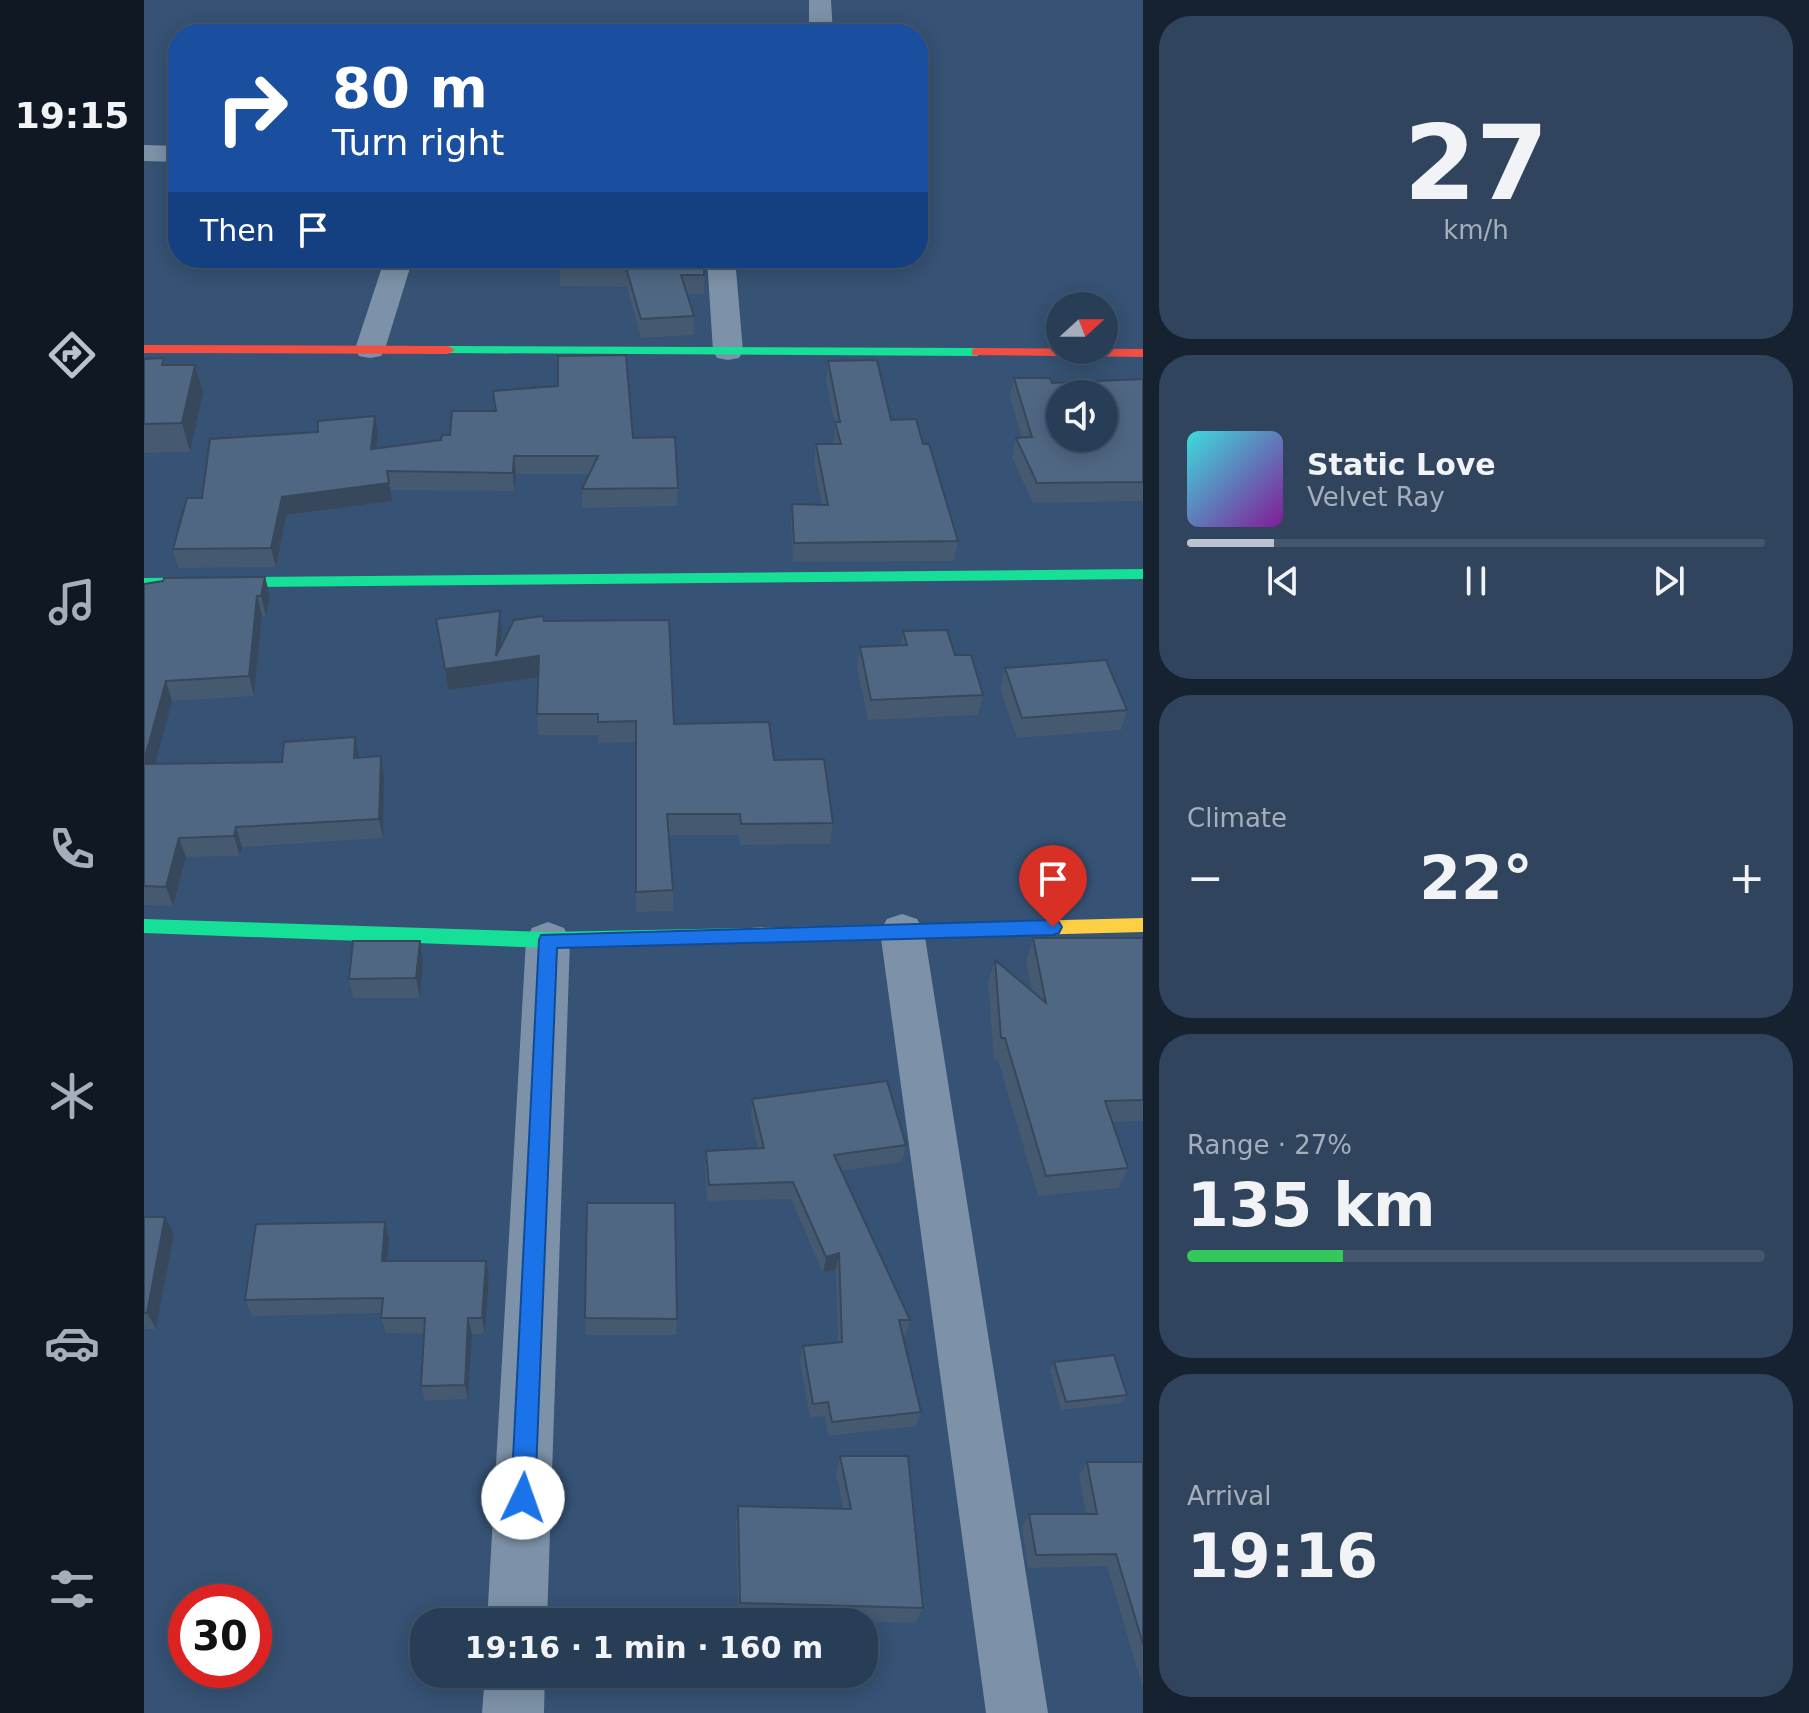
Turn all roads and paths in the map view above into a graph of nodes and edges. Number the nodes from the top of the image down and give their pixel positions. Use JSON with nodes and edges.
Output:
{"nodes":[{"id":1,"x":820,"y":0,"type":"edge"},
{"id":2,"x":821,"y":24,"type":"edge"},
{"id":3,"x":144,"y":153,"type":"edge"},
{"id":4,"x":168,"y":154,"type":"edge"},
{"id":5,"x":396,"y":268,"type":"edge"},
{"id":6,"x":722,"y":268,"type":"edge"},
{"id":7,"x":144,"y":349,"type":"edge"},
{"id":8,"x":370,"y":349,"type":"junction"},
{"id":9,"x":728,"y":351,"type":"junction"},
{"id":10,"x":1143,"y":353,"type":"edge"},
{"id":11,"x":1143,"y":574,"type":"edge"},
{"id":12,"x":144,"y":583,"type":"edge"},
{"id":13,"x":1143,"y":925,"type":"edge"},
{"id":14,"x":144,"y":926,"type":"edge"},
{"id":15,"x":902,"y":931,"type":"junction"},
{"id":16,"x":548,"y":940,"type":"junction"},
{"id":17,"x":518,"y":1608,"type":"edge"},
{"id":18,"x":514,"y":1688,"type":"edge"},
{"id":19,"x":513,"y":1713,"type":"edge"},
{"id":20,"x":1017,"y":1713,"type":"edge"}],
"edges":[{"from":1,"to":2,"type":"street"},
{"from":3,"to":4,"type":"street"},
{"from":5,"to":8,"type":"street"},
{"from":6,"to":9,"type":"street"},
{"from":7,"to":8,"type":"street"},
{"from":8,"to":9,"type":"street"},
{"from":9,"to":10,"type":"street"},
{"from":11,"to":12,"type":"street"},
{"from":13,"to":15,"type":"street"},
{"from":14,"to":16,"type":"street"},
{"from":15,"to":16,"type":"street"},
{"from":15,"to":20,"type":"street"},
{"from":16,"to":17,"type":"street"},
{"from":18,"to":19,"type":"street"}]}
